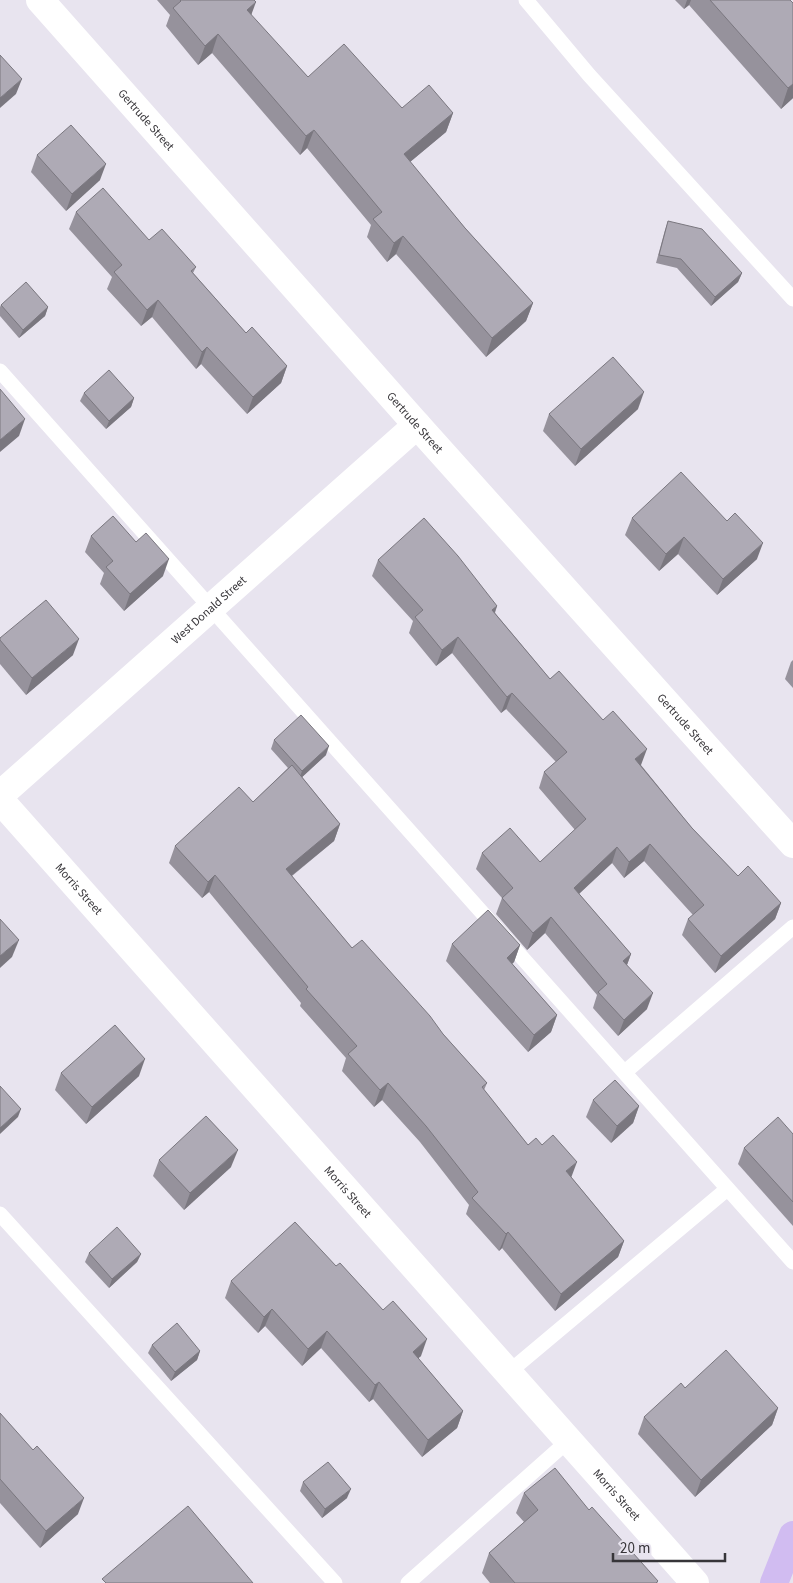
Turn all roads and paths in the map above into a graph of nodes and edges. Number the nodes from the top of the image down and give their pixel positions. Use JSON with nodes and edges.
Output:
{"nodes":[{"id":1,"x":40,"y":0,"type":"edge"},
{"id":2,"x":526,"y":0,"type":"edge"},
{"id":3,"x":793,"y":300,"type":"edge"},
{"id":4,"x":0,"y":371,"type":"edge"},
{"id":5,"x":416,"y":425,"type":"junction"},
{"id":6,"x":212,"y":608,"type":"junction"},
{"id":7,"x":0,"y":795,"type":"edge"},
{"id":8,"x":0,"y":800,"type":"edge"},
{"id":9,"x":793,"y":844,"type":"edge"},
{"id":10,"x":793,"y":927,"type":"edge"},
{"id":11,"x":625,"y":1072,"type":"junction"},
{"id":12,"x":726,"y":1190,"type":"junction"},
{"id":13,"x":0,"y":1214,"type":"edge"},
{"id":14,"x":793,"y":1262,"type":"edge"},
{"id":15,"x":509,"y":1372,"type":"junction"},
{"id":16,"x":569,"y":1440,"type":"junction"},
{"id":17,"x":793,"y":1536,"type":"edge"},
{"id":18,"x":335,"y":1583,"type":"edge"},
{"id":19,"x":408,"y":1583,"type":"edge"},
{"id":20,"x":695,"y":1583,"type":"edge"},
{"id":21,"x":774,"y":1583,"type":"edge"}],
"edges":[{"from":1,"to":5,"type":"street","name":"Gertrude Street"},
{"from":2,"to":3,"type":"lane"},
{"from":4,"to":6,"type":"lane"},
{"from":5,"to":6,"type":"street","name":"West Donald Street"},
{"from":5,"to":9,"type":"street","name":"Gertrude Street"},
{"from":6,"to":7,"type":"street","name":"West Donald Street"},
{"from":6,"to":11,"type":"lane"},
{"from":8,"to":15,"type":"street","name":"Morris Street"},
{"from":10,"to":11,"type":"lane"},
{"from":11,"to":12,"type":"lane"},
{"from":12,"to":14,"type":"lane"},
{"from":12,"to":15,"type":"lane"},
{"from":13,"to":18,"type":"lane"},
{"from":15,"to":16,"type":"street","name":"Morris Street"},
{"from":16,"to":19,"type":"lane"},
{"from":16,"to":20,"type":"street","name":"Morris Street"},
{"from":17,"to":21,"type":"main road"}]}
